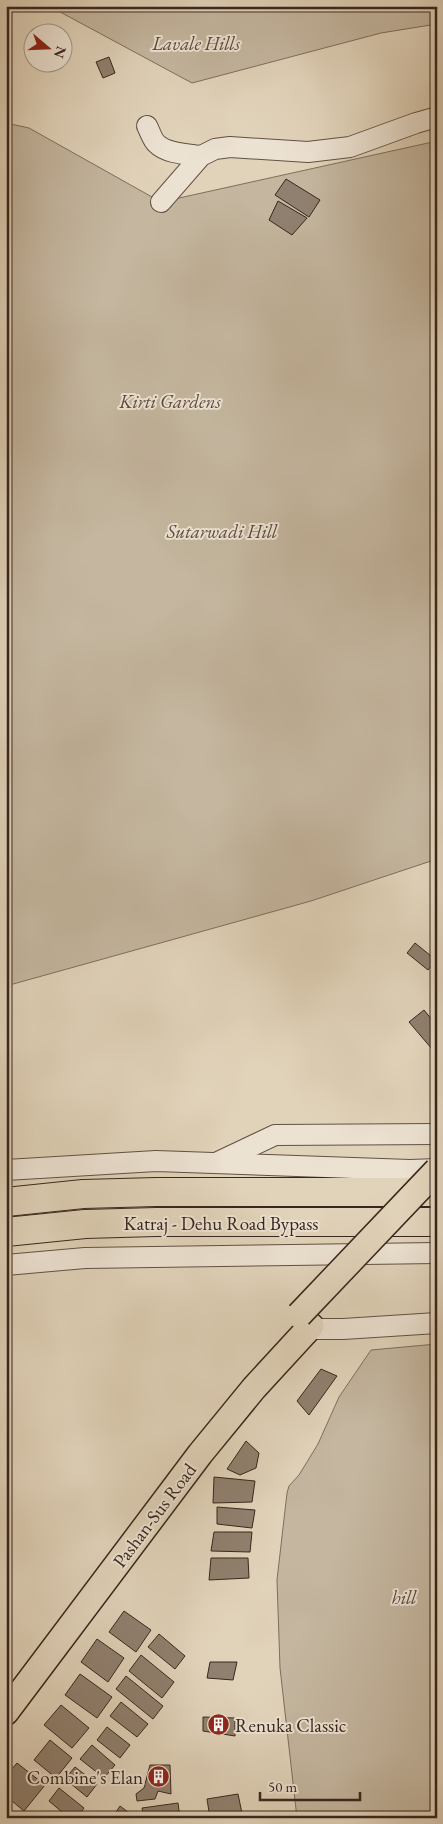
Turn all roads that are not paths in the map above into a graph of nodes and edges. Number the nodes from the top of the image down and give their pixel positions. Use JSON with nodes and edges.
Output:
{"nodes":[{"id":1,"x":437,"y":118,"type":"edge"},
{"id":2,"x":147,"y":126,"type":"dead end"},
{"id":3,"x":201,"y":156,"type":"junction"},
{"id":4,"x":161,"y":202,"type":"dead end"},
{"id":5,"x":437,"y":1134,"type":"edge"},
{"id":6,"x":216,"y":1163,"type":"junction"},
{"id":7,"x":437,"y":1169,"type":"edge"},
{"id":8,"x":6,"y":1170,"type":"edge"},
{"id":9,"x":437,"y":1193,"type":"edge"},
{"id":10,"x":6,"y":1202,"type":"edge"},
{"id":11,"x":437,"y":1222,"type":"edge"},
{"id":12,"x":6,"y":1232,"type":"edge"},
{"id":13,"x":437,"y":1253,"type":"edge"},
{"id":14,"x":6,"y":1265,"type":"edge"},
{"id":15,"x":306,"y":1323,"type":"junction"},
{"id":16,"x":437,"y":1323,"type":"edge"},
{"id":17,"x":6,"y":1685,"type":"edge"},
{"id":18,"x":6,"y":1712,"type":"edge"}],
"edges":[{"from":1,"to":3,"type":"street"},
{"from":2,"to":3,"type":"street"},
{"from":3,"to":4,"type":"street"},
{"from":5,"to":6,"type":"street"},
{"from":6,"to":7,"type":"street"},
{"from":6,"to":8,"type":"street"},
{"from":7,"to":15,"type":"main road","bridge":true},
{"from":9,"to":10,"type":"highway","name":"Katraj - Dehu Road Bypass"},
{"from":9,"to":15,"type":"main road"},
{"from":11,"to":12,"type":"highway","name":"Katraj - Dehu Road Bypass"},
{"from":13,"to":14,"type":"street"},
{"from":15,"to":16,"type":"street"},
{"from":15,"to":17,"type":"main road","name":"Pashan-Sus Road"},
{"from":15,"to":18,"type":"main road","name":"Pashan-Sus Road"}]}
